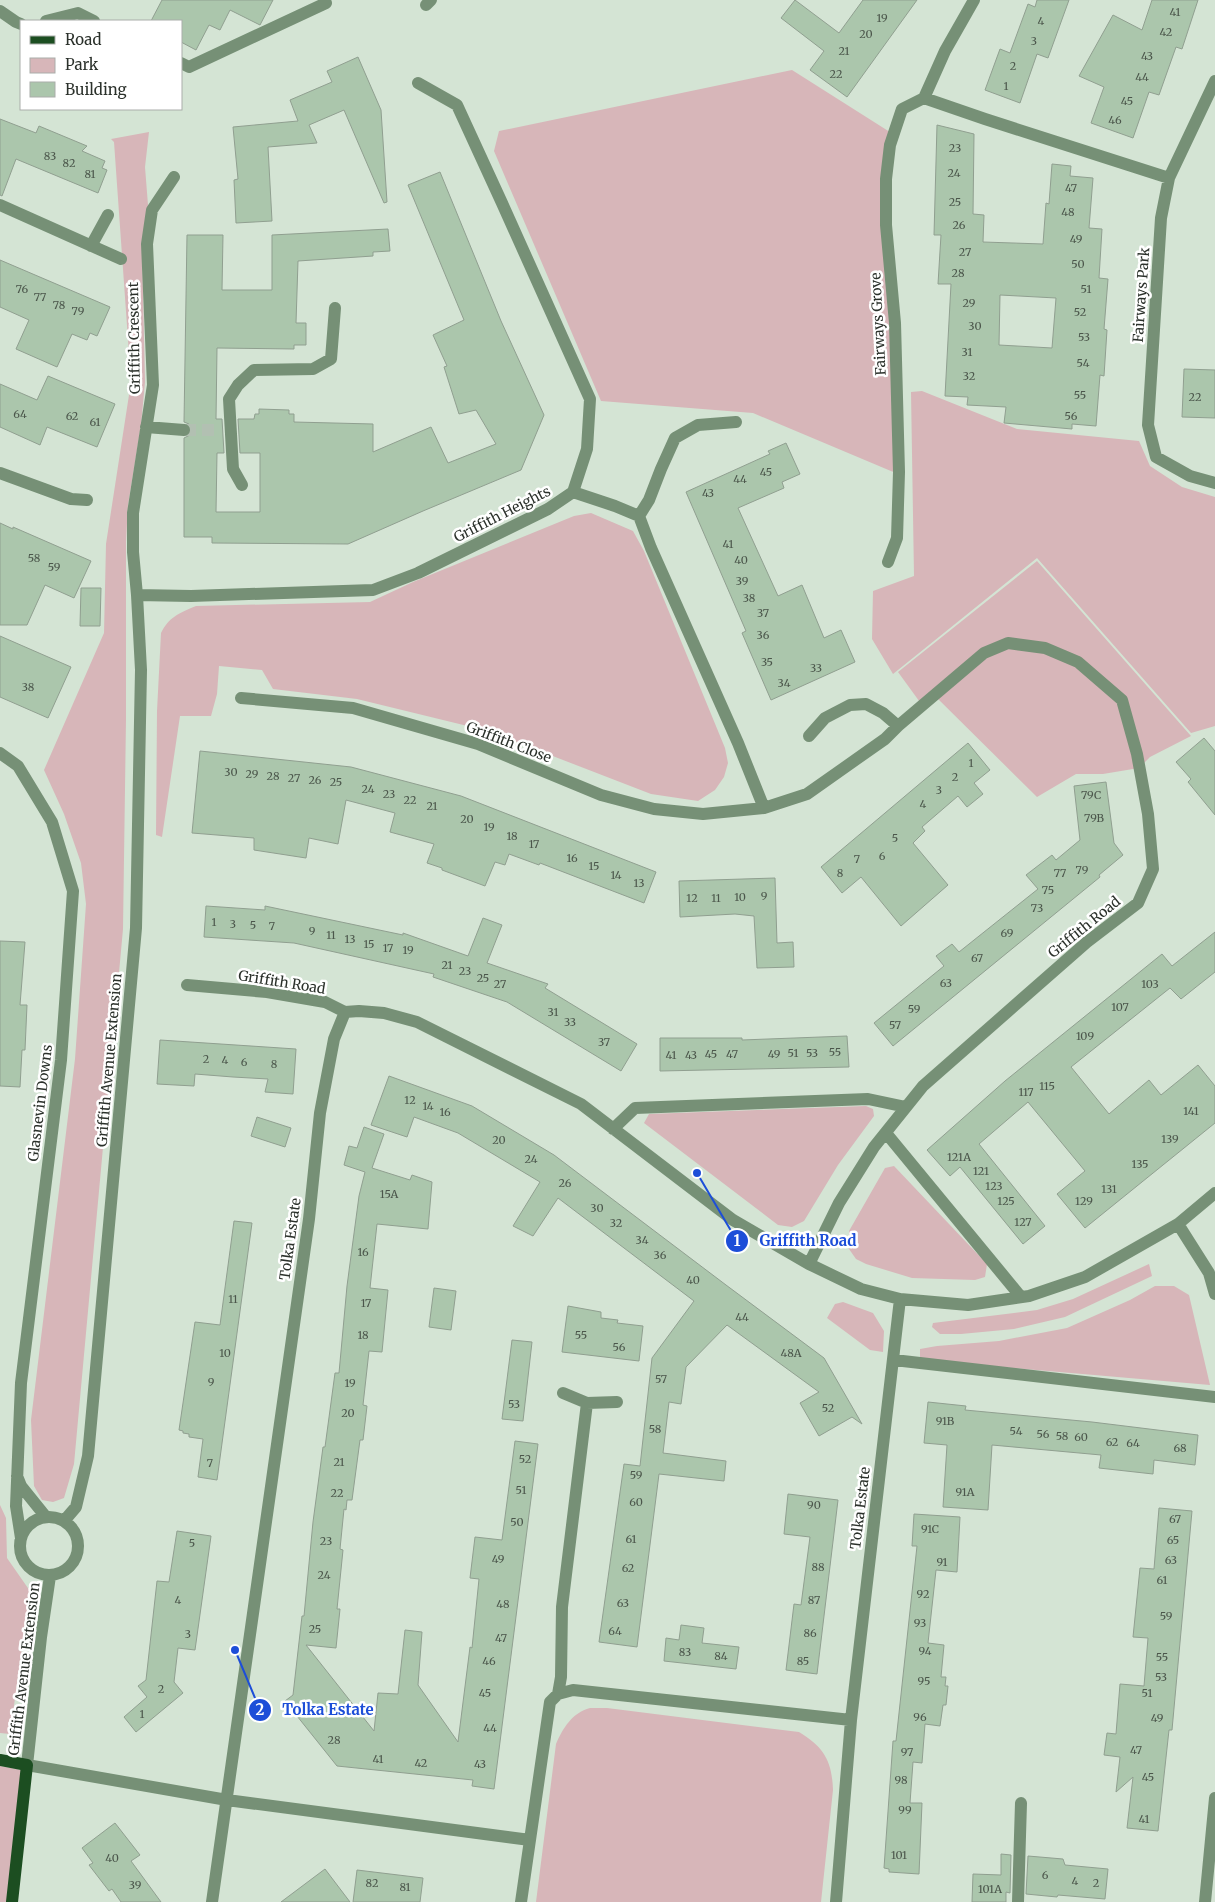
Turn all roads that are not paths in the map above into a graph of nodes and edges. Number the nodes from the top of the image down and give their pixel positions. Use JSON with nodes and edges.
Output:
{"nodes":[{"id":1,"x":974,"y":0,"type":"edge"},
{"id":2,"x":326,"y":2,"type":"dead end"},
{"id":3,"x":0,"y":12,"type":"edge"},
{"id":4,"x":51,"y":20,"type":"edge"},
{"id":5,"x":92,"y":20,"type":"edge"},
{"id":6,"x":20,"y":24,"type":"edge"},
{"id":7,"x":182,"y":63,"type":"edge"},
{"id":8,"x":1215,"y":81,"type":"edge"},
{"id":9,"x":418,"y":82,"type":"dead end"},
{"id":10,"x":924,"y":98,"type":"junction"},
{"id":11,"x":174,"y":178,"type":"dead end"},
{"id":12,"x":1169,"y":178,"type":"junction"},
{"id":13,"x":0,"y":205,"type":"edge"},
{"id":14,"x":108,"y":215,"type":"dead end"},
{"id":15,"x":91,"y":246,"type":"junction"},
{"id":16,"x":121,"y":259,"type":"dead end"},
{"id":17,"x":335,"y":308,"type":"dead end"},
{"id":18,"x":736,"y":422,"type":"dead end"},
{"id":19,"x":146,"y":427,"type":"junction"},
{"id":20,"x":184,"y":430,"type":"tunnel mouth"},
{"id":21,"x":216,"y":430,"type":"tunnel mouth"},
{"id":22,"x":230,"y":430,"type":"junction"},
{"id":23,"x":0,"y":473,"type":"edge"},
{"id":24,"x":1215,"y":483,"type":"edge"},
{"id":25,"x":242,"y":485,"type":"dead end"},
{"id":26,"x":573,"y":492,"type":"junction"},
{"id":27,"x":87,"y":500,"type":"dead end"},
{"id":28,"x":639,"y":516,"type":"junction"},
{"id":29,"x":888,"y":562,"type":"dead end"},
{"id":30,"x":137,"y":595,"type":"junction"},
{"id":31,"x":950,"y":682,"type":"joint"},
{"id":32,"x":241,"y":698,"type":"dead end"},
{"id":33,"x":898,"y":726,"type":"junction"},
{"id":34,"x":809,"y":736,"type":"dead end"},
{"id":35,"x":0,"y":754,"type":"edge"},
{"id":36,"x":764,"y":808,"type":"junction"},
{"id":37,"x":187,"y":985,"type":"dead end"},
{"id":38,"x":345,"y":1012,"type":"junction"},
{"id":39,"x":906,"y":1107,"type":"junction"},
{"id":40,"x":613,"y":1129,"type":"junction"},
{"id":41,"x":886,"y":1133,"type":"junction"},
{"id":42,"x":1215,"y":1193,"type":"edge"},
{"id":43,"x":1178,"y":1224,"type":"junction"},
{"id":44,"x":810,"y":1264,"type":"junction"},
{"id":45,"x":1215,"y":1294,"type":"edge"},
{"id":46,"x":1020,"y":1298,"type":"junction"},
{"id":47,"x":900,"y":1299,"type":"junction"},
{"id":48,"x":894,"y":1360,"type":"junction"},
{"id":49,"x":563,"y":1393,"type":"dead end"},
{"id":50,"x":1215,"y":1397,"type":"edge"},
{"id":51,"x":617,"y":1402,"type":"dead end"},
{"id":52,"x":587,"y":1403,"type":"junction"},
{"id":53,"x":17,"y":1476,"type":"junction"},
{"id":54,"x":46,"y":1517,"type":"junction"},
{"id":55,"x":64,"y":1521,"type":"junction"},
{"id":56,"x":20,"y":1538,"type":"junction"},
{"id":57,"x":50,"y":1576,"type":"junction"},
{"id":58,"x":558,"y":1694,"type":"junction"},
{"id":59,"x":851,"y":1720,"type":"junction"},
{"id":60,"x":0,"y":1760,"type":"edge"},
{"id":61,"x":27,"y":1765,"type":"junction"},
{"id":62,"x":1215,"y":1798,"type":"edge"},
{"id":63,"x":227,"y":1800,"type":"junction"},
{"id":64,"x":1021,"y":1803,"type":"dead end"},
{"id":65,"x":530,"y":1840,"type":"junction"},
{"id":66,"x":12,"y":1902,"type":"edge"},
{"id":67,"x":212,"y":1902,"type":"edge"},
{"id":68,"x":521,"y":1902,"type":"edge"},
{"id":69,"x":836,"y":1902,"type":"edge"},
{"id":70,"x":1018,"y":1902,"type":"edge"},
{"id":71,"x":1205,"y":1902,"type":"edge"}],
"edges":[{"from":1,"to":10,"type":"street"},
{"from":2,"to":7,"type":"street"},
{"from":3,"to":6,"type":"street"},
{"from":4,"to":5,"type":"street"},
{"from":8,"to":12,"type":"street","name":"Fairways Park"},
{"from":9,"to":26,"type":"street"},
{"from":10,"to":12,"type":"street"},
{"from":10,"to":29,"type":"street","name":"Fairways Grove"},
{"from":11,"to":19,"type":"street","name":"Griffith Crescent"},
{"from":12,"to":24,"type":"street","name":"Fairways Park"},
{"from":13,"to":15,"type":"street"},
{"from":14,"to":15,"type":"street"},
{"from":15,"to":16,"type":"street"},
{"from":17,"to":22,"type":"street"},
{"from":18,"to":28,"type":"street"},
{"from":19,"to":20,"type":"street"},
{"from":19,"to":30,"type":"street","name":"Griffith Crescent"},
{"from":21,"to":22,"type":"street"},
{"from":22,"to":25,"type":"street"},
{"from":23,"to":27,"type":"street"},
{"from":26,"to":28,"type":"street"},
{"from":26,"to":30,"type":"street","name":"Griffith Heights"},
{"from":28,"to":36,"type":"street"},
{"from":30,"to":55,"type":"street","name":"Griffith Avenue Extension"},
{"from":31,"to":33,"type":"street","name":"Griffith Close"},
{"from":31,"to":39,"type":"street","name":"Griffith Road"},
{"from":32,"to":36,"type":"street","name":"Griffith Close"},
{"from":33,"to":34,"type":"street"},
{"from":33,"to":36,"type":"street","name":"Griffith Close"},
{"from":35,"to":53,"type":"street","name":"Glasnevin Downs"},
{"from":37,"to":38,"type":"street","name":"Griffith Road"},
{"from":38,"to":40,"type":"street","name":"Griffith Road"},
{"from":38,"to":63,"type":"street","name":"Tolka Estate"},
{"from":39,"to":40,"type":"street"},
{"from":39,"to":41,"type":"street","name":"Griffith Road"},
{"from":40,"to":44,"type":"street","name":"Griffith Road"},
{"from":41,"to":44,"type":"street","name":"Griffith Road"},
{"from":41,"to":46,"type":"street"},
{"from":42,"to":43,"type":"street","name":"Griffith Road"},
{"from":43,"to":45,"type":"street"},
{"from":43,"to":46,"type":"street","name":"Griffith Road"},
{"from":44,"to":47,"type":"street","name":"Griffith Road"},
{"from":46,"to":47,"type":"street","name":"Griffith Road"},
{"from":47,"to":48,"type":"street","name":"Tolka Estate"},
{"from":48,"to":50,"type":"street"},
{"from":48,"to":59,"type":"street","name":"Tolka Estate"},
{"from":49,"to":52,"type":"street"},
{"from":51,"to":52,"type":"street"},
{"from":52,"to":58,"type":"street"},
{"from":53,"to":54,"type":"street"},
{"from":53,"to":56,"type":"street","name":"Glasnevin Downs"},
{"from":54,"to":55,"type":"street"},
{"from":54,"to":56,"type":"street"},
{"from":55,"to":57,"type":"street","name":"Griffith Avenue Extension"},
{"from":56,"to":57,"type":"street","name":"Griffith Avenue Extension"},
{"from":57,"to":61,"type":"street","name":"Griffith Avenue Extension"},
{"from":58,"to":59,"type":"street"},
{"from":58,"to":65,"type":"street"},
{"from":59,"to":69,"type":"street","name":"Tolka Estate"},
{"from":60,"to":61,"type":"main road"},
{"from":61,"to":63,"type":"street"},
{"from":61,"to":66,"type":"main road"},
{"from":62,"to":71,"type":"street"},
{"from":63,"to":65,"type":"street"},
{"from":63,"to":67,"type":"street","name":"Tolka Estate"},
{"from":64,"to":70,"type":"street"},
{"from":65,"to":68,"type":"street"}]}
